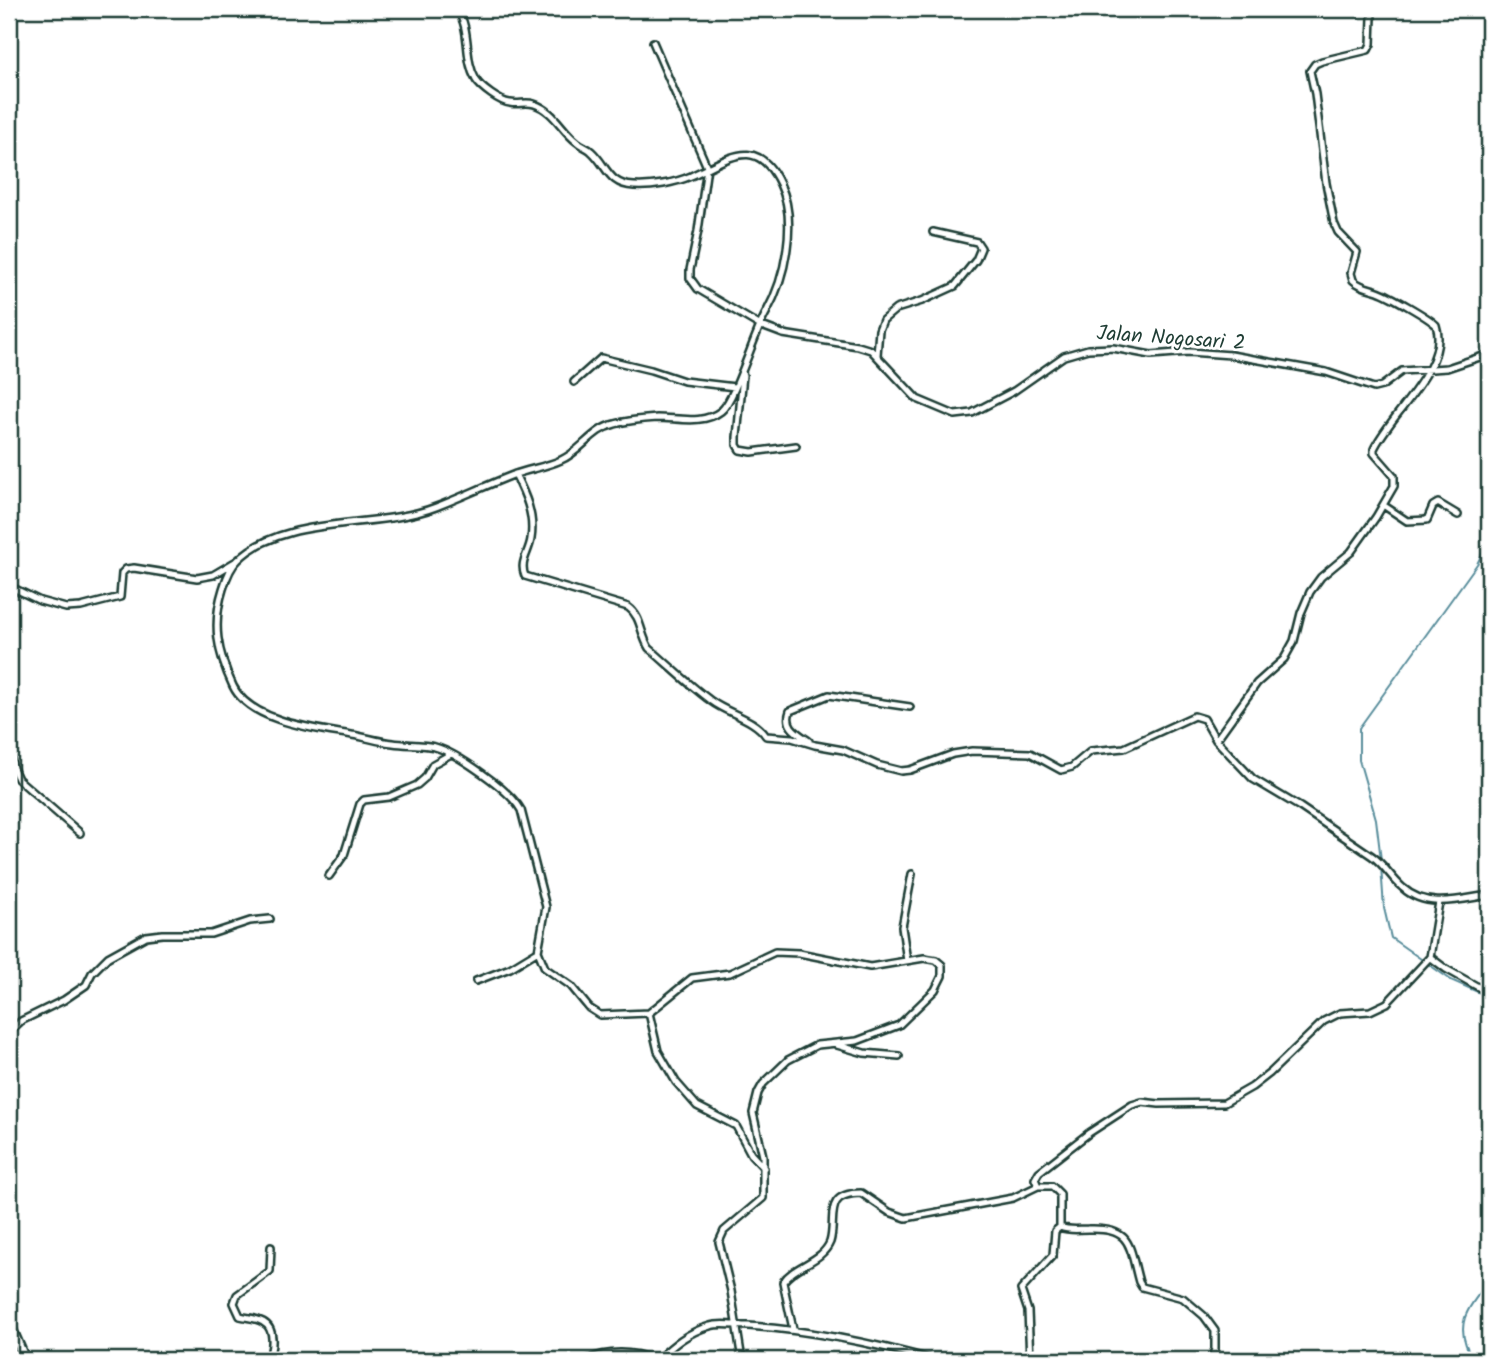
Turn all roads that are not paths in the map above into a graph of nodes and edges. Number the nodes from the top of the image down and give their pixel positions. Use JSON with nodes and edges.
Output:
{"nodes":[{"id":1,"x":457,"y":9,"type":"edge"},
{"id":2,"x":1373,"y":17,"type":"dead end"},
{"id":3,"x":653,"y":42,"type":"dead end"},
{"id":4,"x":707,"y":167,"type":"junction"},
{"id":5,"x":933,"y":232,"type":"dead end"},
{"id":6,"x":759,"y":325,"type":"junction"},
{"id":7,"x":1489,"y":354,"type":"edge"},
{"id":8,"x":877,"y":355,"type":"junction"},
{"id":9,"x":743,"y":365,"type":"junction"},
{"id":10,"x":1428,"y":370,"type":"junction"},
{"id":11,"x":574,"y":382,"type":"dead end"},
{"id":12,"x":735,"y":387,"type":"junction"},
{"id":13,"x":796,"y":446,"type":"dead end"},
{"id":14,"x":515,"y":474,"type":"junction"},
{"id":15,"x":1383,"y":505,"type":"junction"},
{"id":16,"x":1458,"y":515,"type":"dead end"},
{"id":17,"x":235,"y":562,"type":"junction"},
{"id":18,"x":9,"y":586,"type":"edge"},
{"id":19,"x":909,"y":707,"type":"dead end"},
{"id":20,"x":1216,"y":740,"type":"junction"},
{"id":21,"x":815,"y":745,"type":"junction"},
{"id":22,"x":9,"y":747,"type":"edge"},
{"id":23,"x":451,"y":754,"type":"junction"},
{"id":24,"x":80,"y":833,"type":"dead end"},
{"id":25,"x":912,"y":874,"type":"dead end"},
{"id":26,"x":330,"y":876,"type":"dead end"},
{"id":27,"x":1489,"y":894,"type":"edge"},
{"id":28,"x":1439,"y":902,"type":"junction"},
{"id":29,"x":270,"y":919,"type":"dead end"},
{"id":30,"x":538,"y":951,"type":"junction"},
{"id":31,"x":1430,"y":957,"type":"junction"},
{"id":32,"x":907,"y":961,"type":"junction"},
{"id":33,"x":475,"y":981,"type":"dead end"},
{"id":34,"x":1489,"y":993,"type":"edge"},
{"id":35,"x":649,"y":1013,"type":"junction"},
{"id":36,"x":9,"y":1032,"type":"edge"},
{"id":37,"x":832,"y":1043,"type":"junction"},
{"id":38,"x":899,"y":1056,"type":"dead end"},
{"id":39,"x":764,"y":1168,"type":"junction"},
{"id":40,"x":1038,"y":1186,"type":"junction"},
{"id":41,"x":1060,"y":1227,"type":"junction"},
{"id":42,"x":271,"y":1247,"type":"dead end"},
{"id":43,"x":9,"y":1323,"type":"edge"},
{"id":44,"x":736,"y":1326,"type":"junction"},
{"id":45,"x":793,"y":1329,"type":"junction"},
{"id":46,"x":25,"y":1360,"type":"edge"},
{"id":47,"x":267,"y":1360,"type":"edge"},
{"id":48,"x":586,"y":1360,"type":"edge"},
{"id":49,"x":656,"y":1360,"type":"edge"},
{"id":50,"x":742,"y":1360,"type":"edge"},
{"id":51,"x":934,"y":1360,"type":"edge"},
{"id":52,"x":1030,"y":1360,"type":"edge"},
{"id":53,"x":1211,"y":1360,"type":"edge"}],
"edges":[{"from":1,"to":4,"type":"street"},
{"from":2,"to":10,"type":"street"},
{"from":3,"to":4,"type":"street"},
{"from":4,"to":6,"type":"street","name":"Jalan Nogosari 2"},
{"from":4,"to":6,"type":"street"},
{"from":5,"to":8,"type":"street"},
{"from":6,"to":8,"type":"street","name":"Jalan Nogosari 2"},
{"from":6,"to":9,"type":"street"},
{"from":7,"to":10,"type":"street","name":"Jalan Nogosari 2"},
{"from":8,"to":10,"type":"street","name":"Jalan Nogosari 2"},
{"from":9,"to":12,"type":"street"},
{"from":9,"to":13,"type":"street"},
{"from":10,"to":15,"type":"street"},
{"from":11,"to":12,"type":"street"},
{"from":12,"to":14,"type":"street"},
{"from":14,"to":17,"type":"street"},
{"from":14,"to":21,"type":"street"},
{"from":15,"to":16,"type":"street"},
{"from":15,"to":20,"type":"street"},
{"from":17,"to":18,"type":"street"},
{"from":17,"to":23,"type":"street"},
{"from":19,"to":21,"type":"street"},
{"from":20,"to":21,"type":"street"},
{"from":20,"to":28,"type":"street"},
{"from":22,"to":24,"type":"street"},
{"from":23,"to":26,"type":"street"},
{"from":23,"to":30,"type":"street"},
{"from":25,"to":32,"type":"street"},
{"from":27,"to":28,"type":"street"},
{"from":28,"to":31,"type":"street"},
{"from":29,"to":36,"type":"street"},
{"from":30,"to":33,"type":"street"},
{"from":30,"to":35,"type":"street"},
{"from":31,"to":34,"type":"street"},
{"from":31,"to":40,"type":"street"},
{"from":32,"to":35,"type":"street"},
{"from":32,"to":37,"type":"street"},
{"from":35,"to":39,"type":"street"},
{"from":37,"to":38,"type":"street"},
{"from":37,"to":39,"type":"street"},
{"from":39,"to":44,"type":"street"},
{"from":40,"to":41,"type":"street"},
{"from":40,"to":45,"type":"street"},
{"from":41,"to":52,"type":"street"},
{"from":41,"to":53,"type":"street"},
{"from":42,"to":47,"type":"street"},
{"from":43,"to":46,"type":"main road"},
{"from":44,"to":45,"type":"street"},
{"from":44,"to":49,"type":"street"},
{"from":44,"to":50,"type":"street"},
{"from":45,"to":51,"type":"street"},
{"from":48,"to":49,"type":"street"}]}
